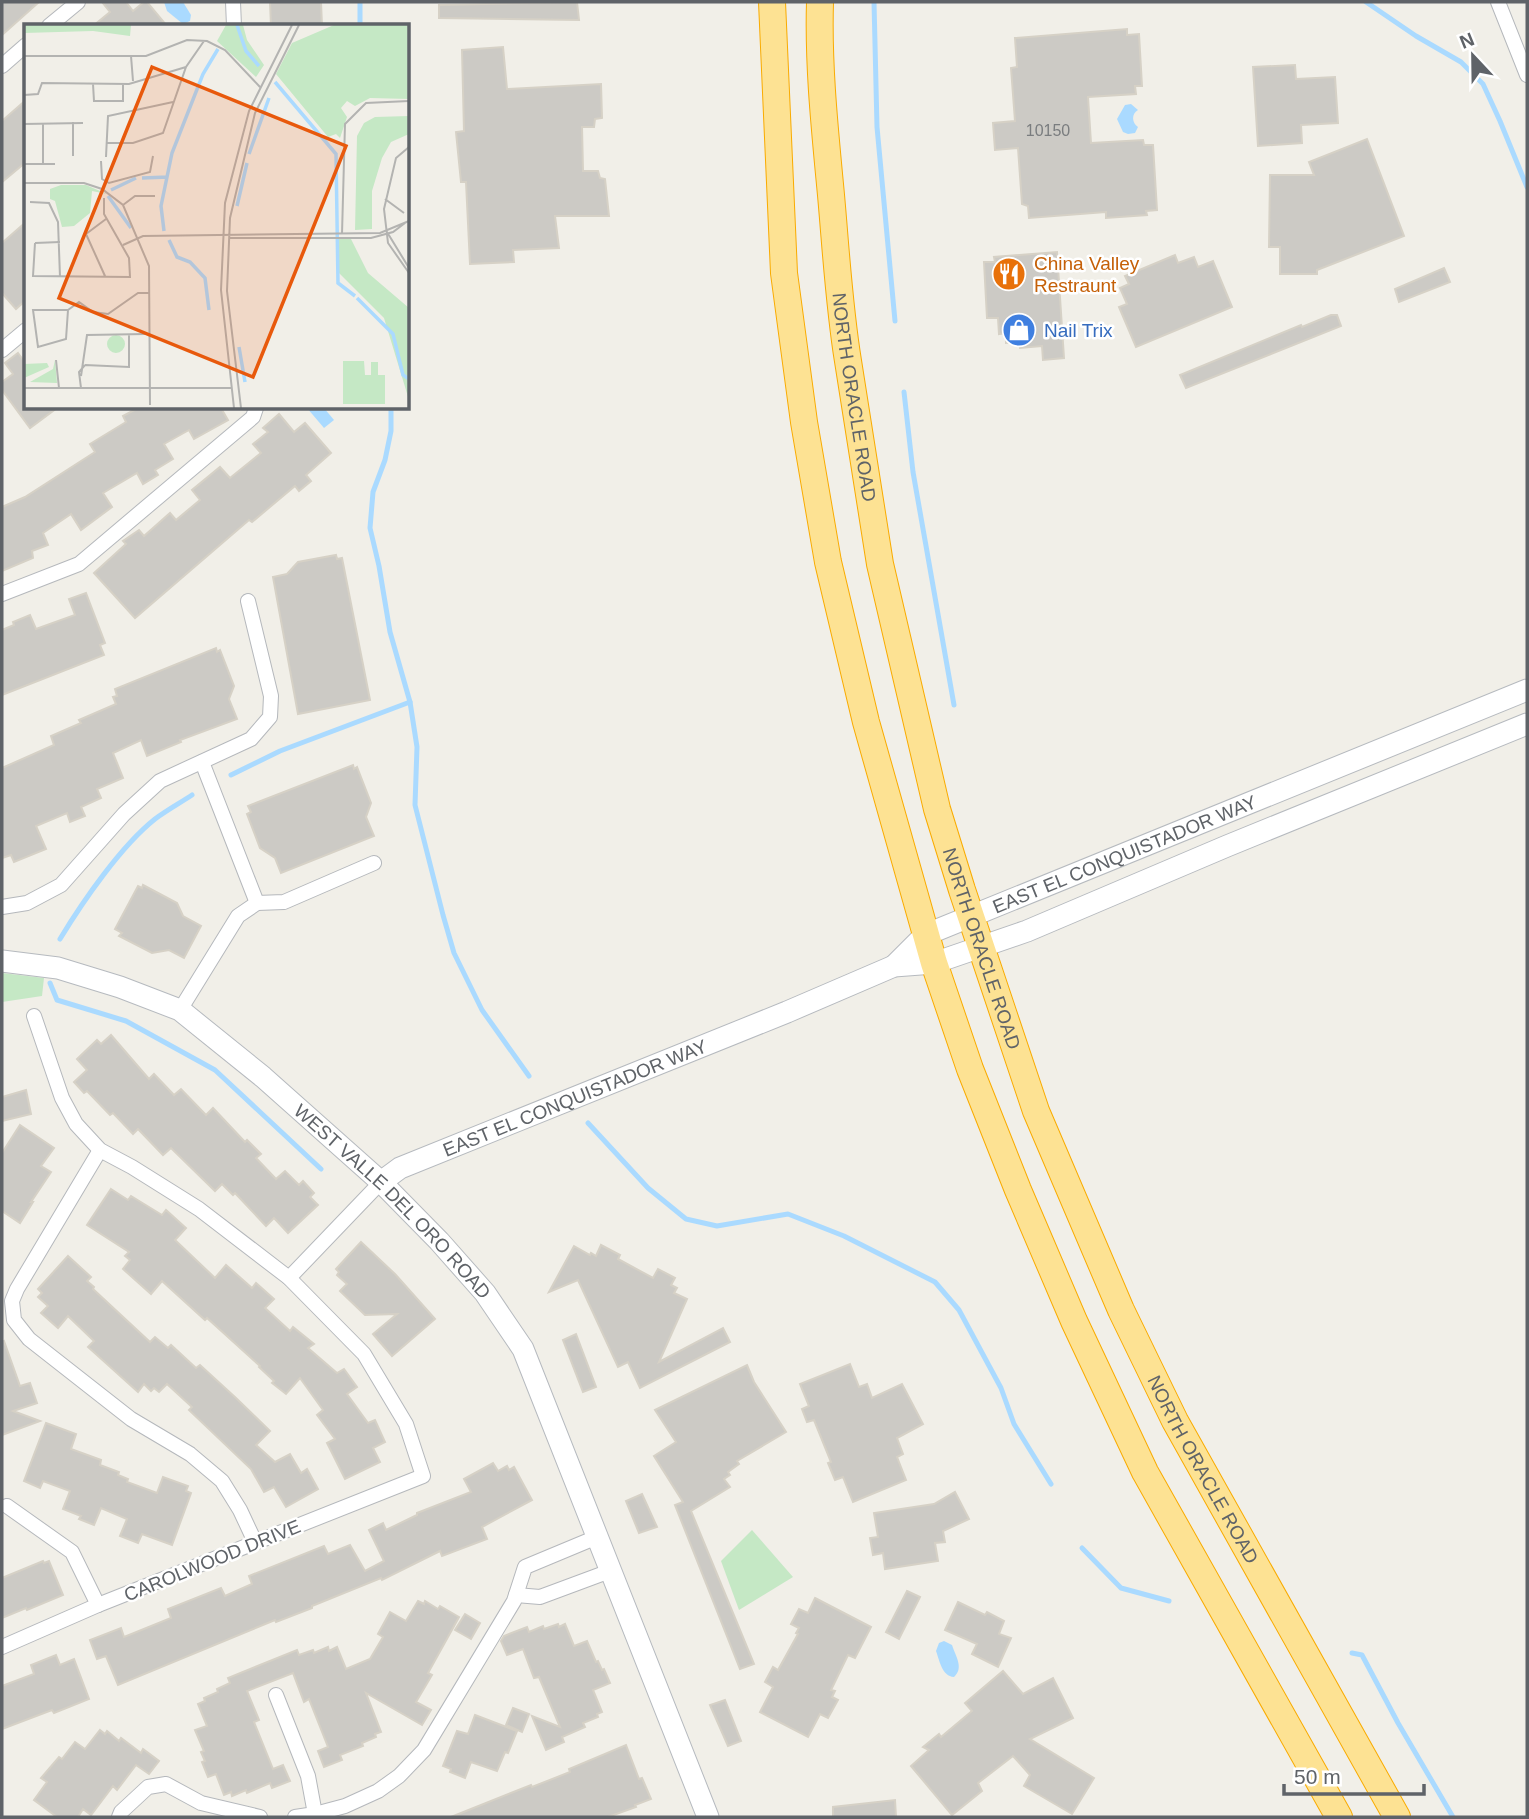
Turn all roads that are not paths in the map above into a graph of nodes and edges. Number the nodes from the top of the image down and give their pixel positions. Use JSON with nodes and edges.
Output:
{"nodes":[{"id":1,"x":78,"y":2,"type":"edge"},
{"id":2,"x":233,"y":2,"type":"edge"},
{"id":3,"x":772,"y":2,"type":"edge"},
{"id":4,"x":820,"y":2,"type":"edge"},
{"id":5,"x":1498,"y":2,"type":"edge"},
{"id":6,"x":51,"y":24,"type":"edge"},
{"id":7,"x":233,"y":24,"type":"edge"},
{"id":8,"x":24,"y":47,"type":"edge"},
{"id":9,"x":2,"y":66,"type":"edge"},
{"id":10,"x":1527,"y":75,"type":"edge"},
{"id":11,"x":24,"y":332,"type":"edge"},
{"id":12,"x":2,"y":350,"type":"edge"},
{"id":13,"x":255,"y":410,"type":"edge"},
{"id":14,"x":2,"y":594,"type":"edge"},
{"id":15,"x":247,"y":601,"type":"dead end"},
{"id":16,"x":1527,"y":690,"type":"edge"},
{"id":17,"x":1527,"y":724,"type":"edge"},
{"id":18,"x":202,"y":762,"type":"junction"},
{"id":19,"x":1213,"y":818,"type":"junction"},
{"id":20,"x":1227,"y":846,"type":"junction"},
{"id":21,"x":374,"y":863,"type":"dead end"},
{"id":22,"x":257,"y":903,"type":"junction"},
{"id":23,"x":2,"y":906,"type":"edge"},
{"id":24,"x":972,"y":916,"type":"junction"},
{"id":25,"x":925,"y":936,"type":"junction"},
{"id":26,"x":982,"y":946,"type":"junction"},
{"id":27,"x":2,"y":961,"type":"edge"},
{"id":28,"x":934,"y":963,"type":"junction"},
{"id":29,"x":894,"y":966,"type":"junction"},
{"id":30,"x":180,"y":1010,"type":"junction"},
{"id":31,"x":34,"y":1016,"type":"dead end"},
{"id":32,"x":100,"y":1150,"type":"junction"},
{"id":33,"x":381,"y":1182,"type":"junction"},
{"id":34,"x":289,"y":1278,"type":"junction"},
{"id":35,"x":7,"y":1310,"type":"edge"},
{"id":36,"x":7,"y":1506,"type":"dead end"},
{"id":37,"x":597,"y":1537,"type":"junction"},
{"id":38,"x":254,"y":1542,"type":"junction"},
{"id":39,"x":610,"y":1571,"type":"junction"},
{"id":40,"x":516,"y":1595,"type":"junction"},
{"id":41,"x":98,"y":1605,"type":"junction"},
{"id":42,"x":2,"y":1647,"type":"edge"},
{"id":43,"x":276,"y":1695,"type":"dead end"},
{"id":44,"x":315,"y":1814,"type":"junction"},
{"id":45,"x":119,"y":1817,"type":"edge"},
{"id":46,"x":260,"y":1817,"type":"edge"},
{"id":47,"x":295,"y":1817,"type":"edge"},
{"id":48,"x":708,"y":1817,"type":"edge"},
{"id":49,"x":1339,"y":1817,"type":"edge"},
{"id":50,"x":1397,"y":1817,"type":"edge"}],
"edges":[{"from":1,"to":6,"type":"street"},
{"from":2,"to":7,"type":"street"},
{"from":3,"to":25,"type":"highway"},
{"from":4,"to":24,"type":"highway","name":"NORTH ORACLE ROAD"},
{"from":5,"to":10,"type":"street"},
{"from":8,"to":9,"type":"street"},
{"from":11,"to":12,"type":"street"},
{"from":13,"to":14,"type":"street"},
{"from":15,"to":18,"type":"street"},
{"from":16,"to":19,"type":"street","name":"EAST EL CONQUISTADOR WAY"},
{"from":17,"to":20,"type":"street","name":"EAST EL CONQUISTADOR WAY"},
{"from":18,"to":22,"type":"street"},
{"from":18,"to":23,"type":"street"},
{"from":19,"to":20,"type":"street"},
{"from":19,"to":24,"type":"street","name":"EAST EL CONQUISTADOR WAY"},
{"from":20,"to":26,"type":"street","name":"EAST EL CONQUISTADOR WAY"},
{"from":21,"to":22,"type":"street"},
{"from":22,"to":30,"type":"street"},
{"from":24,"to":25,"type":"street","name":"EAST EL CONQUISTADOR WAY"},
{"from":24,"to":26,"type":"highway","name":"NORTH ORACLE ROAD"},
{"from":25,"to":28,"type":"highway"},
{"from":25,"to":29,"type":"street","name":"EAST EL CONQUISTADOR WAY"},
{"from":26,"to":28,"type":"street","name":"EAST EL CONQUISTADOR WAY"},
{"from":26,"to":50,"type":"highway","name":"NORTH ORACLE ROAD"},
{"from":27,"to":30,"type":"street","name":"WEST VALLE DEL ORO ROAD"},
{"from":28,"to":29,"type":"street","name":"EAST EL CONQUISTADOR WAY"},
{"from":28,"to":49,"type":"highway"},
{"from":29,"to":33,"type":"street","name":"EAST EL CONQUISTADOR WAY"},
{"from":30,"to":33,"type":"street","name":"WEST VALLE DEL ORO ROAD"},
{"from":31,"to":32,"type":"street"},
{"from":32,"to":34,"type":"street"},
{"from":32,"to":35,"type":"street"},
{"from":33,"to":34,"type":"street","name":"EAST EL CONQUISTADOR WAY"},
{"from":33,"to":37,"type":"street","name":"WEST VALLE DEL ORO ROAD"},
{"from":34,"to":38,"type":"street","name":"CAROLWOOD DRIVE"},
{"from":35,"to":38,"type":"street"},
{"from":36,"to":41,"type":"street"},
{"from":37,"to":39,"type":"street","name":"WEST VALLE DEL ORO ROAD"},
{"from":37,"to":40,"type":"street"},
{"from":38,"to":41,"type":"street","name":"CAROLWOOD DRIVE"},
{"from":39,"to":40,"type":"street"},
{"from":39,"to":48,"type":"street","name":"WEST VALLE DEL ORO ROAD"},
{"from":40,"to":44,"type":"street"},
{"from":41,"to":42,"type":"street","name":"CAROLWOOD DRIVE"},
{"from":43,"to":44,"type":"street"},
{"from":44,"to":47,"type":"street"},
{"from":45,"to":46,"type":"street"}]}
